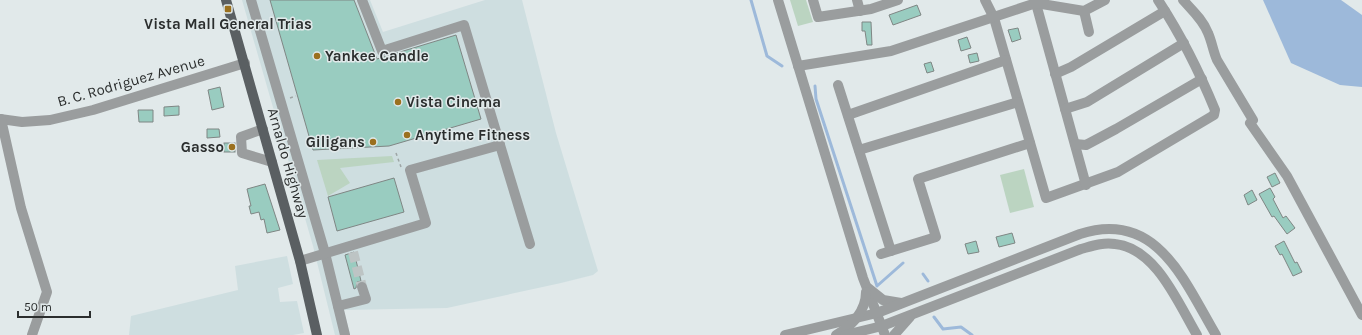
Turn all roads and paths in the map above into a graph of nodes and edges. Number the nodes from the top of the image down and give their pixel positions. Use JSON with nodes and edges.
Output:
{"nodes":[{"id":1,"x":226,"y":0,"type":"edge"},
{"id":2,"x":251,"y":0,"type":"edge"},
{"id":3,"x":362,"y":0,"type":"edge"},
{"id":4,"x":778,"y":0,"type":"edge"},
{"id":5,"x":813,"y":0,"type":"edge"},
{"id":6,"x":857,"y":0,"type":"edge"},
{"id":7,"x":898,"y":0,"type":"edge"},
{"id":8,"x":985,"y":0,"type":"edge"},
{"id":9,"x":1105,"y":0,"type":"edge"},
{"id":10,"x":1158,"y":0,"type":"edge"},
{"id":11,"x":1183,"y":0,"type":"edge"},
{"id":12,"x":1036,"y":2,"type":"edge"},
{"id":13,"x":860,"y":11,"type":"junction"},
{"id":14,"x":1165,"y":11,"type":"junction"},
{"id":15,"x":1084,"y":12,"type":"junction"},
{"id":16,"x":994,"y":18,"type":"junction"},
{"id":17,"x":1088,"y":32,"type":"dead end"},
{"id":18,"x":1184,"y":43,"type":"junction"},
{"id":19,"x":1006,"y":60,"type":"junction"},
{"id":20,"x":245,"y":63,"type":"junction"},
{"id":21,"x":798,"y":66,"type":"junction"},
{"id":22,"x":1054,"y":74,"type":"junction"},
{"id":23,"x":1202,"y":79,"type":"junction"},
{"id":24,"x":838,"y":86,"type":"dead end"},
{"id":25,"x":1018,"y":102,"type":"junction"},
{"id":26,"x":1064,"y":109,"type":"junction"},
{"id":27,"x":848,"y":115,"type":"junction"},
{"id":28,"x":0,"y":119,"type":"edge"},
{"id":29,"x":263,"y":129,"type":"junction"},
{"id":30,"x":1030,"y":143,"type":"junction"},
{"id":31,"x":1075,"y":144,"type":"junction"},
{"id":32,"x":500,"y":145,"type":"junction"},
{"id":33,"x":859,"y":150,"type":"junction"},
{"id":34,"x":396,"y":153,"type":"dead end"},
{"id":35,"x":272,"y":162,"type":"junction"},
{"id":36,"x":410,"y":170,"type":"junction"},
{"id":37,"x":1086,"y":185,"type":"junction"},
{"id":38,"x":530,"y":244,"type":"dead end"},
{"id":39,"x":891,"y":251,"type":"junction"},
{"id":40,"x":325,"y":253,"type":"junction"},
{"id":41,"x":881,"y":254,"type":"dead end"},
{"id":42,"x":300,"y":261,"type":"junction"},
{"id":43,"x":866,"y":286,"type":"junction"},
{"id":44,"x":362,"y":287,"type":"tunnel mouth"},
{"id":45,"x":903,"y":303,"type":"junction"},
{"id":46,"x":338,"y":306,"type":"junction"},
{"id":47,"x":877,"y":313,"type":"junction"},
{"id":48,"x":913,"y":314,"type":"junction"},
{"id":49,"x":1362,"y":315,"type":"edge"},
{"id":50,"x":856,"y":318,"type":"junction"},
{"id":51,"x":883,"y":330,"type":"edge"},
{"id":52,"x":32,"y":335,"type":"edge"},
{"id":53,"x":317,"y":335,"type":"edge"},
{"id":54,"x":346,"y":335,"type":"edge"},
{"id":55,"x":786,"y":335,"type":"edge"},
{"id":56,"x":836,"y":335,"type":"edge"},
{"id":57,"x":846,"y":335,"type":"edge"},
{"id":58,"x":867,"y":335,"type":"edge"},
{"id":59,"x":894,"y":335,"type":"edge"},
{"id":60,"x":1197,"y":335,"type":"edge"},
{"id":61,"x":1216,"y":335,"type":"edge"}],
"edges":[{"from":1,"to":20,"type":"main road","name":"Arnaldo Highway"},
{"from":2,"to":40,"type":"street"},
{"from":3,"to":32,"type":"street"},
{"from":4,"to":21,"type":"street"},
{"from":5,"to":13,"type":"street"},
{"from":6,"to":13,"type":"street"},
{"from":7,"to":13,"type":"street"},
{"from":8,"to":16,"type":"street"},
{"from":9,"to":15,"type":"street"},
{"from":10,"to":14,"type":"street"},
{"from":11,"to":49,"type":"street"},
{"from":12,"to":15,"type":"street"},
{"from":12,"to":16,"type":"street"},
{"from":12,"to":22,"type":"street"},
{"from":14,"to":18,"type":"street"},
{"from":14,"to":22,"type":"street"},
{"from":15,"to":17,"type":"street"},
{"from":16,"to":19,"type":"street"},
{"from":16,"to":21,"type":"street"},
{"from":18,"to":23,"type":"street"},
{"from":18,"to":26,"type":"street"},
{"from":19,"to":25,"type":"street"},
{"from":19,"to":27,"type":"street"},
{"from":20,"to":28,"type":"street","name":"B. C. Rodriguez Avenue"},
{"from":20,"to":29,"type":"main road","name":"Arnaldo Highway"},
{"from":21,"to":43,"type":"street"},
{"from":22,"to":26,"type":"street"},
{"from":23,"to":31,"type":"street"},
{"from":23,"to":37,"type":"street"},
{"from":24,"to":27,"type":"street"},
{"from":25,"to":30,"type":"street"},
{"from":25,"to":33,"type":"street"},
{"from":26,"to":31,"type":"street"},
{"from":27,"to":33,"type":"street"},
{"from":28,"to":52,"type":"street"},
{"from":29,"to":35,"type":"main road","name":"Arnaldo Highway"},
{"from":29,"to":35,"type":"street"},
{"from":30,"to":37,"type":"street"},
{"from":30,"to":39,"type":"street"},
{"from":31,"to":37,"type":"street"},
{"from":32,"to":36,"type":"street"},
{"from":32,"to":38,"type":"street"},
{"from":33,"to":39,"type":"street"},
{"from":34,"to":36,"type":"path"},
{"from":35,"to":42,"type":"main road","name":"Arnaldo Highway"},
{"from":36,"to":40,"type":"street"},
{"from":39,"to":41,"type":"street"},
{"from":40,"to":42,"type":"street"},
{"from":40,"to":46,"type":"street"},
{"from":42,"to":53,"type":"main road","name":"Arnaldo Highway"},
{"from":43,"to":45,"type":"street"},
{"from":43,"to":47,"type":"street"},
{"from":43,"to":50,"type":"street"},
{"from":44,"to":46,"type":"street"},
{"from":45,"to":47,"type":"street"},
{"from":45,"to":61,"type":"street"},
{"from":46,"to":54,"type":"street"},
{"from":47,"to":50,"type":"street"},
{"from":47,"to":51,"type":"street"},
{"from":48,"to":51,"type":"street"},
{"from":48,"to":59,"type":"street"},
{"from":48,"to":60,"type":"street"},
{"from":50,"to":55,"type":"street"},
{"from":50,"to":56,"type":"street"},
{"from":51,"to":57,"type":"street"},
{"from":57,"to":58,"type":"street"}]}
